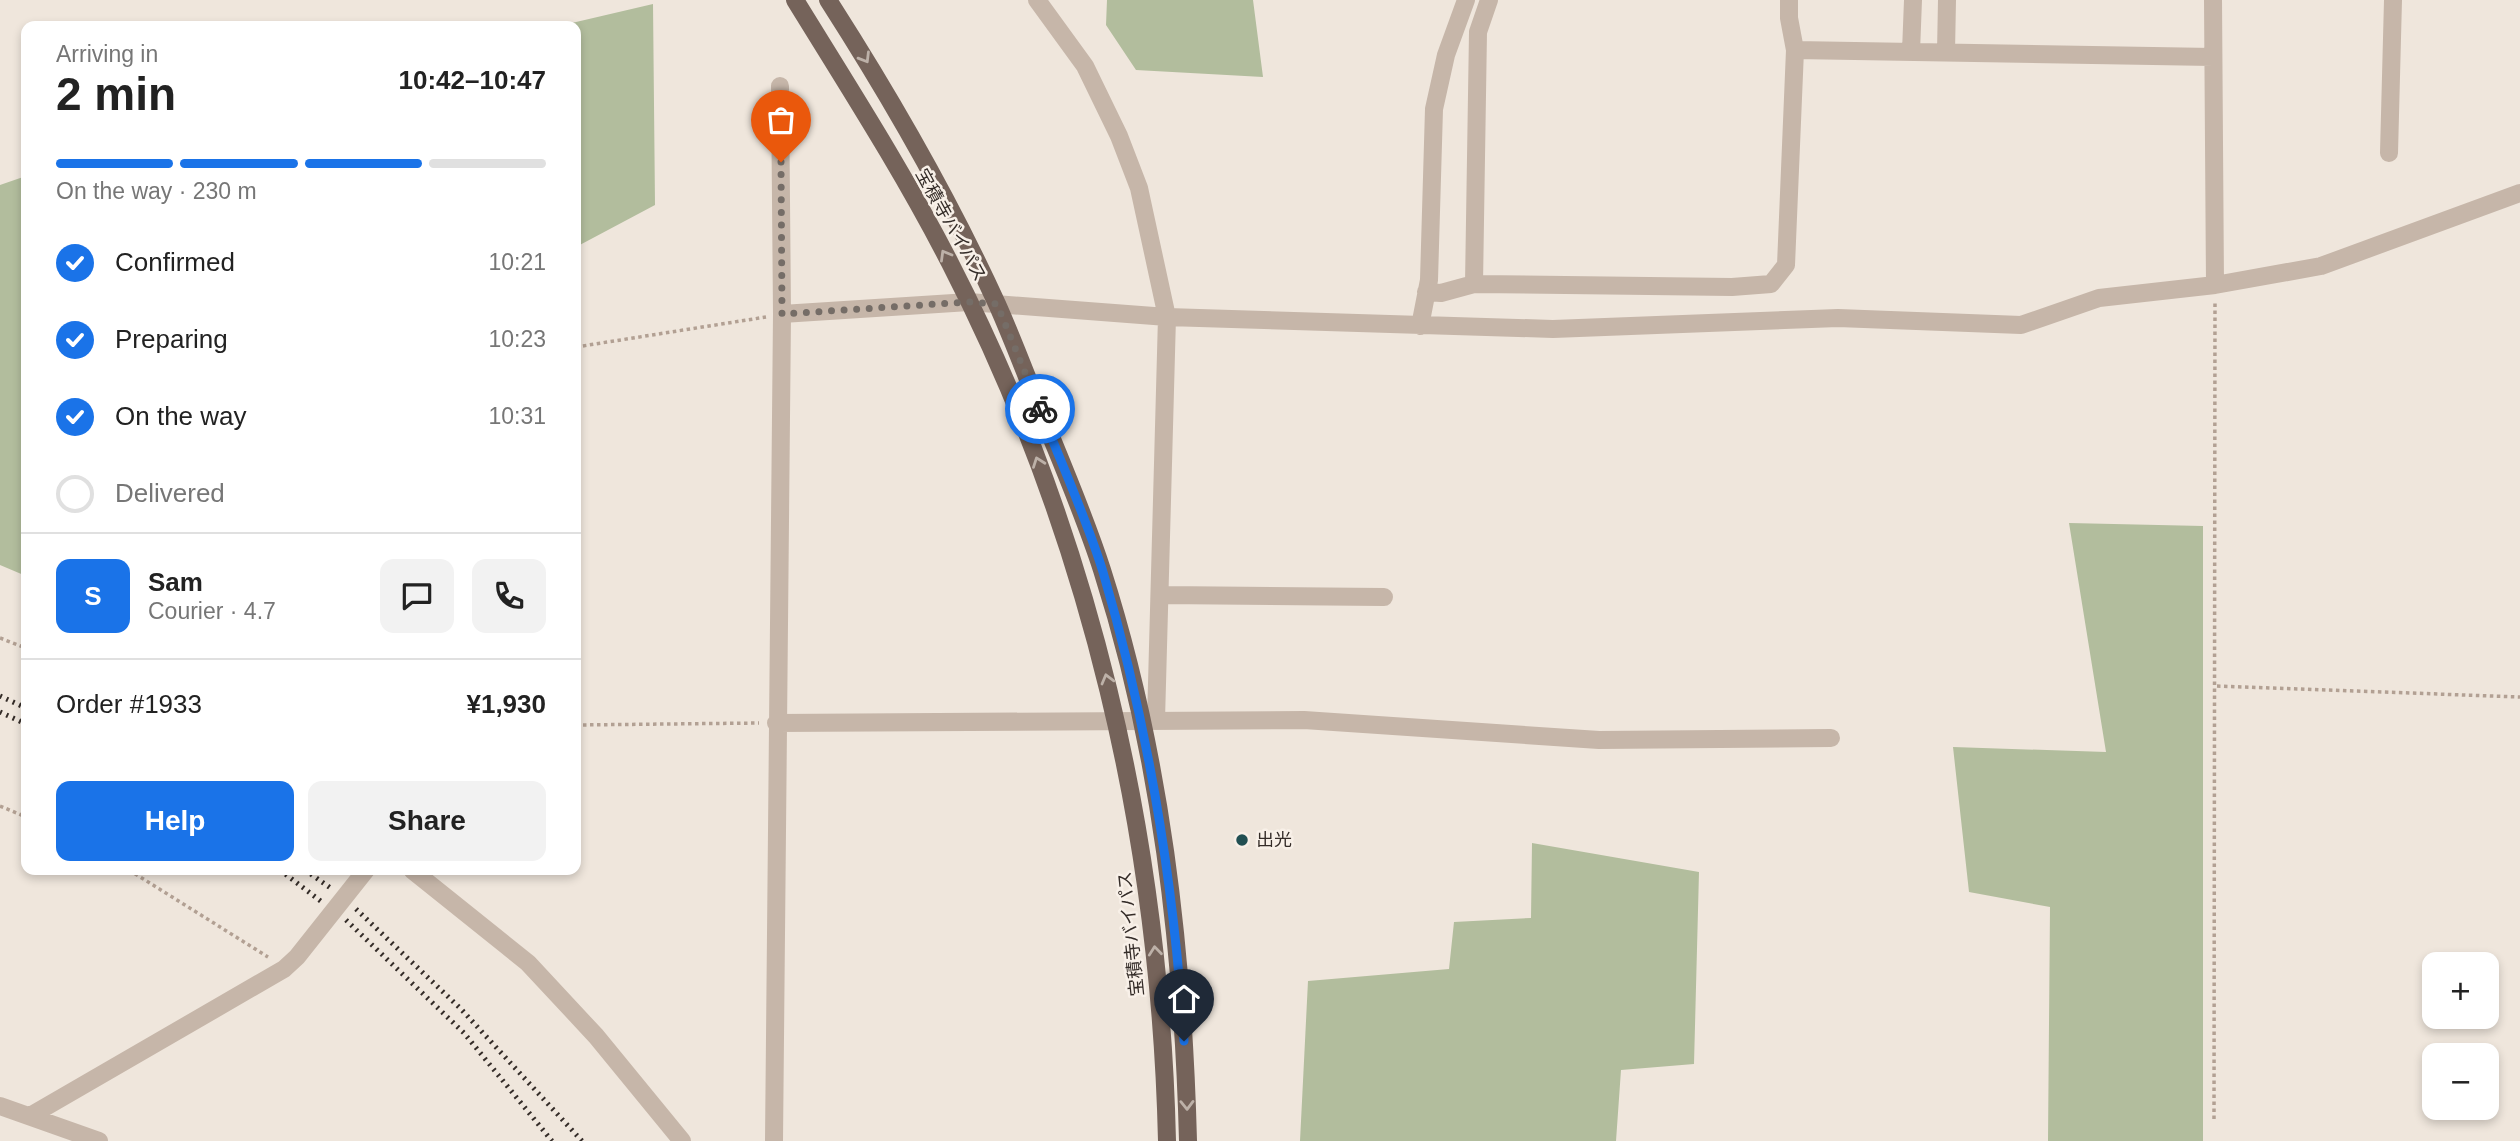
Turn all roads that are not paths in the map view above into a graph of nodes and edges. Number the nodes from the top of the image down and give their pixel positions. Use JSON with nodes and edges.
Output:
{"nodes":[{"id":1,"x":795,"y":0,"type":"edge"},
{"id":2,"x":828,"y":0,"type":"edge"},
{"id":3,"x":1037,"y":0,"type":"edge"},
{"id":4,"x":1466,"y":0,"type":"edge"},
{"id":5,"x":1489,"y":0,"type":"edge"},
{"id":6,"x":1789,"y":0,"type":"edge"},
{"id":7,"x":1913,"y":0,"type":"edge"},
{"id":8,"x":1947,"y":0,"type":"edge"},
{"id":9,"x":2213,"y":0,"type":"edge"},
{"id":10,"x":2393,"y":0,"type":"edge"},
{"id":11,"x":1795,"y":50,"type":"junction"},
{"id":12,"x":1911,"y":52,"type":"junction"},
{"id":13,"x":1946,"y":52,"type":"junction"},
{"id":14,"x":2213,"y":57,"type":"junction"},
{"id":15,"x":780,"y":86,"type":"dead end"},
{"id":16,"x":2389,"y":153,"type":"dead end"},
{"id":17,"x":2520,"y":193,"type":"edge"},
{"id":18,"x":1474,"y":284,"type":"junction"},
{"id":19,"x":2215,"y":285,"type":"junction"},
{"id":20,"x":1426,"y":292,"type":"junction"},
{"id":21,"x":969,"y":302,"type":"junction"},
{"id":22,"x":997,"y":304,"type":"junction"},
{"id":23,"x":782,"y":314,"type":"junction"},
{"id":24,"x":1167,"y":317,"type":"junction"},
{"id":25,"x":1420,"y":326,"type":"junction"},
{"id":26,"x":1162,"y":595,"type":"junction"},
{"id":27,"x":1384,"y":597,"type":"dead end"},
{"id":28,"x":1149,"y":720,"type":"junction"},
{"id":29,"x":1117,"y":722,"type":"junction"},
{"id":30,"x":776,"y":723,"type":"junction"},
{"id":31,"x":1830,"y":738,"type":"dead end"},
{"id":32,"x":362,"y":875,"type":"edge"},
{"id":33,"x":418,"y":875,"type":"edge"},
{"id":34,"x":0,"y":1105,"type":"edge"},
{"id":35,"x":30,"y":1116,"type":"junction"},
{"id":36,"x":99,"y":1141,"type":"edge"},
{"id":37,"x":682,"y":1141,"type":"edge"},
{"id":38,"x":774,"y":1141,"type":"edge"},
{"id":39,"x":1167,"y":1141,"type":"edge"},
{"id":40,"x":1188,"y":1141,"type":"edge"}],
"edges":[{"from":21,"to":1,"type":"main road","name":"宝積寺バイパス","one_way":true},
{"from":2,"to":22,"type":"main road","name":"宝積寺バイパス","one_way":true},
{"from":3,"to":24,"type":"street"},
{"from":4,"to":20,"type":"street"},
{"from":5,"to":18,"type":"street"},
{"from":6,"to":11,"type":"street"},
{"from":7,"to":12,"type":"street"},
{"from":8,"to":13,"type":"street"},
{"from":9,"to":14,"type":"street"},
{"from":10,"to":16,"type":"street"},
{"from":11,"to":12,"type":"street"},
{"from":11,"to":18,"type":"street"},
{"from":12,"to":13,"type":"street"},
{"from":13,"to":14,"type":"street"},
{"from":14,"to":19,"type":"street"},
{"from":15,"to":23,"type":"street"},
{"from":17,"to":19,"type":"street"},
{"from":18,"to":20,"type":"street"},
{"from":19,"to":25,"type":"street"},
{"from":20,"to":25,"type":"street"},
{"from":21,"to":22,"type":"street"},
{"from":21,"to":23,"type":"street"},
{"from":29,"to":21,"type":"main road","name":"宝積寺バイパス","one_way":true},
{"from":22,"to":24,"type":"street"},
{"from":22,"to":28,"type":"main road","name":"宝積寺バイパス"},
{"from":23,"to":30,"type":"street"},
{"from":24,"to":25,"type":"street"},
{"from":24,"to":26,"type":"street"},
{"from":26,"to":27,"type":"street"},
{"from":26,"to":28,"type":"street"},
{"from":28,"to":29,"type":"street"},
{"from":28,"to":31,"type":"street"},
{"from":28,"to":40,"type":"main road","name":"宝積寺バイパス","one_way":true},
{"from":29,"to":30,"type":"street"},
{"from":39,"to":29,"type":"main road","name":"宝積寺バイパス","one_way":true},
{"from":30,"to":38,"type":"street"},
{"from":32,"to":35,"type":"street"},
{"from":33,"to":37,"type":"street"},
{"from":34,"to":35,"type":"street"},
{"from":35,"to":36,"type":"street"}]}
